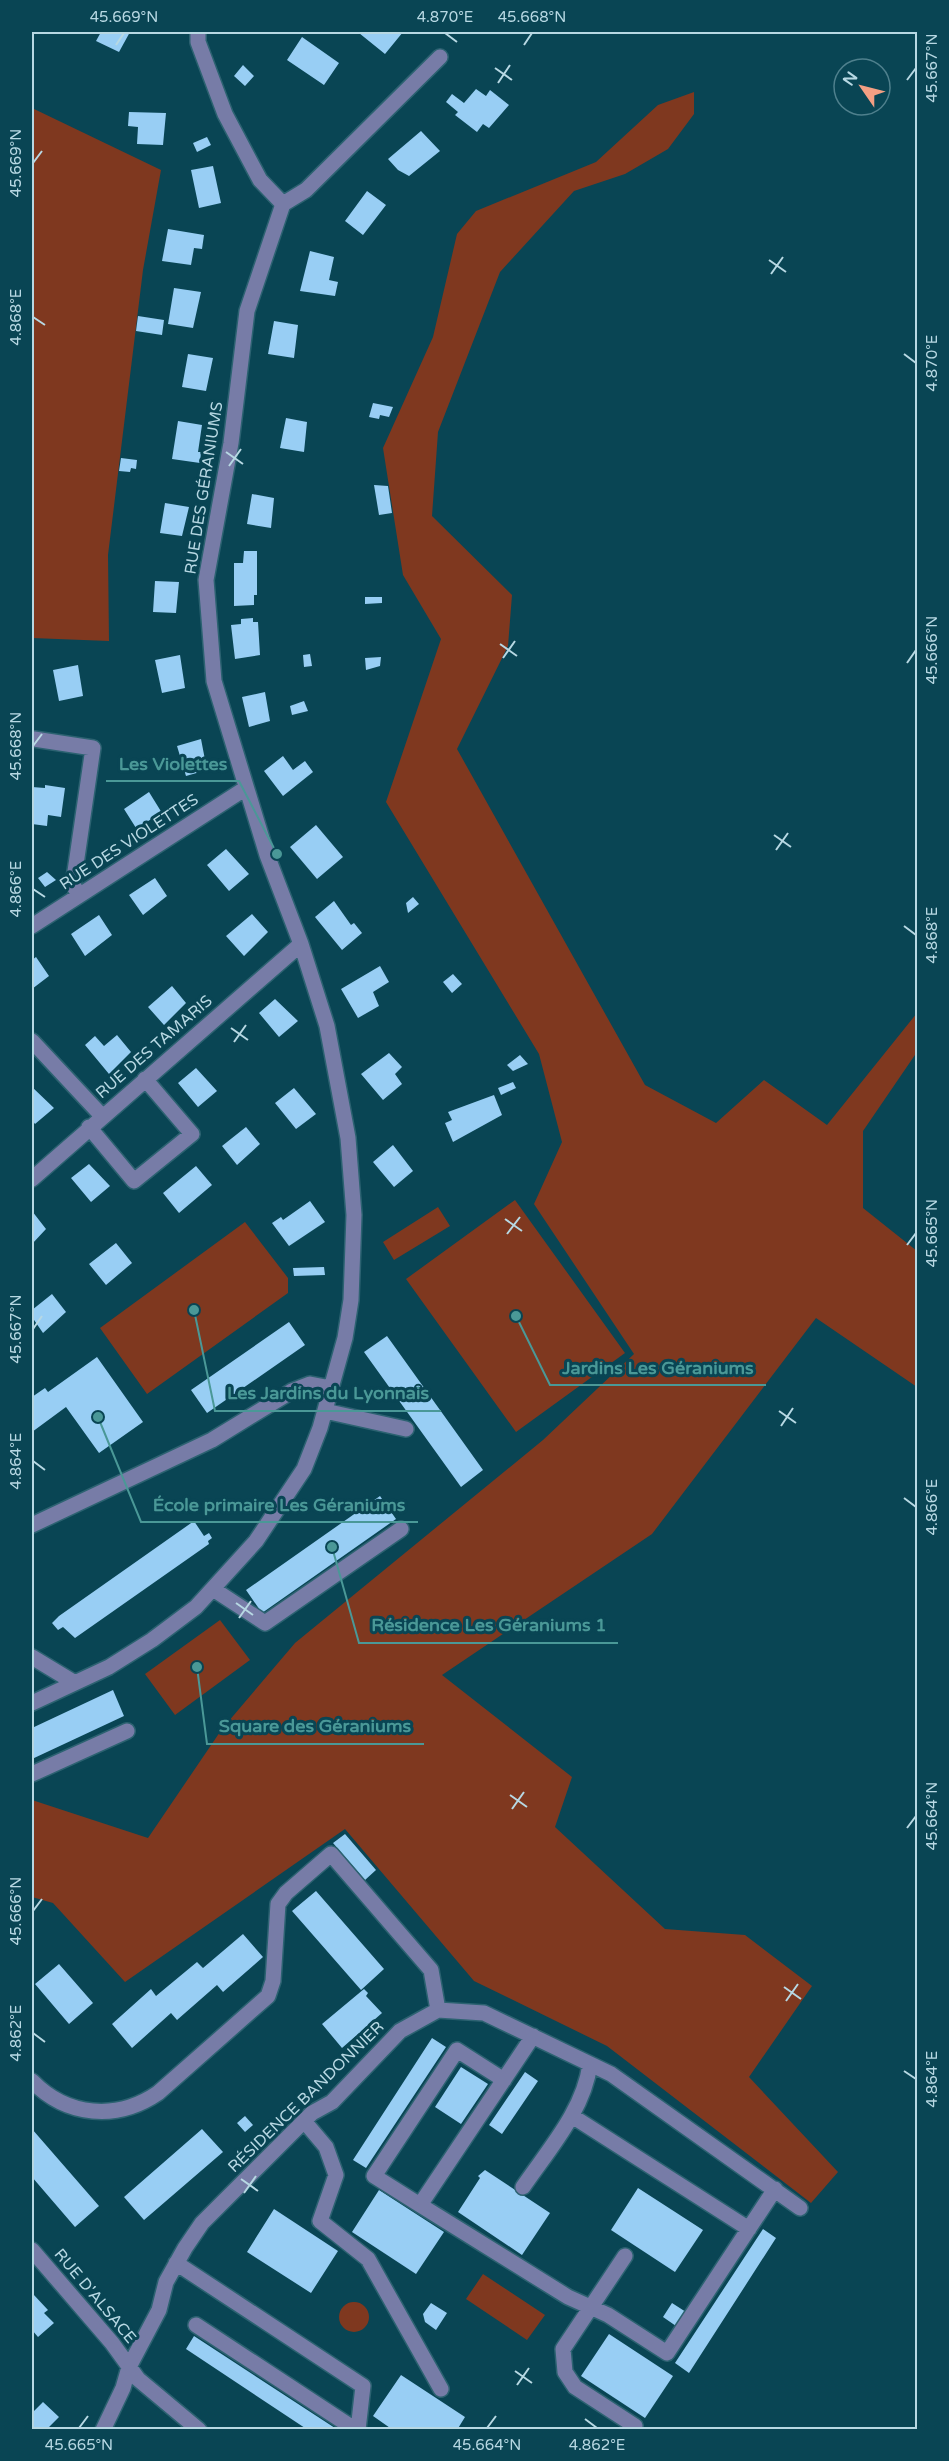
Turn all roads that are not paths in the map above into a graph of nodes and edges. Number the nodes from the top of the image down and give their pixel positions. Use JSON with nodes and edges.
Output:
{"nodes":[{"id":1,"x":198,"y":32,"type":"edge"},
{"id":2,"x":440,"y":57,"type":"dead end"},
{"id":3,"x":283,"y":204,"type":"junction"},
{"id":4,"x":34,"y":739,"type":"dead end"},
{"id":5,"x":246,"y":788,"type":"junction"},
{"id":6,"x":79,"y":895,"type":"junction"},
{"id":7,"x":32,"y":926,"type":"edge"},
{"id":8,"x":301,"y":944,"type":"junction"},
{"id":9,"x":32,"y":1041,"type":"edge"},
{"id":10,"x":145,"y":1079,"type":"junction"},
{"id":11,"x":102,"y":1116,"type":"junction"},
{"id":12,"x":89,"y":1127,"type":"junction"},
{"id":13,"x":32,"y":1179,"type":"edge"},
{"id":14,"x":331,"y":1388,"type":"junction"},
{"id":15,"x":325,"y":1411,"type":"junction"},
{"id":16,"x":406,"y":1428,"type":"dead end"},
{"id":17,"x":32,"y":1526,"type":"edge"},
{"id":18,"x":401,"y":1529,"type":"dead end"},
{"id":19,"x":213,"y":1589,"type":"junction"},
{"id":20,"x":32,"y":1657,"type":"edge"},
{"id":21,"x":75,"y":1683,"type":"junction"},
{"id":22,"x":32,"y":1703,"type":"edge"},
{"id":23,"x":127,"y":1731,"type":"dead end"},
{"id":24,"x":32,"y":1774,"type":"edge"},
{"id":25,"x":438,"y":2010,"type":"junction"},
{"id":26,"x":533,"y":2036,"type":"junction"},
{"id":27,"x":590,"y":2064,"type":"junction"},
{"id":28,"x":504,"y":2080,"type":"junction"},
{"id":29,"x":32,"y":2081,"type":"edge"},
{"id":30,"x":572,"y":2116,"type":"junction"},
{"id":31,"x":304,"y":2121,"type":"junction"},
{"id":32,"x":523,"y":2187,"type":"dead end"},
{"id":33,"x":776,"y":2188,"type":"junction"},
{"id":34,"x":420,"y":2205,"type":"junction"},
{"id":35,"x":800,"y":2208,"type":"dead end"},
{"id":36,"x":749,"y":2229,"type":"junction"},
{"id":37,"x":32,"y":2250,"type":"edge"},
{"id":38,"x":625,"y":2256,"type":"dead end"},
{"id":39,"x":176,"y":2263,"type":"junction"},
{"id":40,"x":590,"y":2307,"type":"junction"},
{"id":41,"x":196,"y":2325,"type":"dead end"},
{"id":42,"x":129,"y":2367,"type":"junction"},
{"id":43,"x":441,"y":2389,"type":"dead end"},
{"id":44,"x":635,"y":2426,"type":"dead end"},
{"id":45,"x":103,"y":2430,"type":"edge"},
{"id":46,"x":199,"y":2430,"type":"edge"},
{"id":47,"x":357,"y":2430,"type":"edge"}],
"edges":[{"from":1,"to":3,"type":"street"},
{"from":2,"to":3,"type":"street"},
{"from":3,"to":5,"type":"street","name":"RUE DES GÉRANIUMS"},
{"from":4,"to":6,"type":"street"},
{"from":5,"to":6,"type":"street","name":"RUE DES VIOLETTES"},
{"from":5,"to":8,"type":"street","name":"RUE DES GÉRANIUMS"},
{"from":6,"to":7,"type":"street","name":"RUE DES VIOLETTES"},
{"from":8,"to":10,"type":"street","name":"RUE DES TAMARIS"},
{"from":8,"to":14,"type":"street","name":"RUE DES GÉRANIUMS"},
{"from":9,"to":11,"type":"street"},
{"from":10,"to":11,"type":"street","name":"RUE DES TAMARIS"},
{"from":10,"to":12,"type":"street"},
{"from":11,"to":12,"type":"street","name":"RUE DES TAMARIS"},
{"from":12,"to":13,"type":"street","name":"RUE DES TAMARIS"},
{"from":14,"to":15,"type":"street","name":"RUE DES GÉRANIUMS"},
{"from":14,"to":17,"type":"street"},
{"from":15,"to":16,"type":"street"},
{"from":15,"to":19,"type":"street","name":"RUE DES GÉRANIUMS"},
{"from":18,"to":19,"type":"street"},
{"from":19,"to":21,"type":"street","name":"RUE DES GÉRANIUMS"},
{"from":20,"to":21,"type":"street"},
{"from":21,"to":22,"type":"street","name":"RUE DES GÉRANIUMS"},
{"from":23,"to":24,"type":"street"},
{"from":25,"to":26,"type":"street"},
{"from":25,"to":29,"type":"street"},
{"from":25,"to":31,"type":"street","name":"RÉSIDENCE BANDONNIER"},
{"from":26,"to":27,"type":"street"},
{"from":26,"to":28,"type":"street"},
{"from":27,"to":30,"type":"street"},
{"from":27,"to":33,"type":"street"},
{"from":28,"to":34,"type":"street"},
{"from":28,"to":34,"type":"street"},
{"from":30,"to":32,"type":"street"},
{"from":30,"to":36,"type":"street"},
{"from":31,"to":39,"type":"street","name":"RÉSIDENCE BANDONNIER"},
{"from":31,"to":43,"type":"street"},
{"from":33,"to":35,"type":"street"},
{"from":33,"to":36,"type":"street"},
{"from":34,"to":40,"type":"street"},
{"from":36,"to":40,"type":"street"},
{"from":37,"to":42,"type":"street","name":"RUE D'ALSACE"},
{"from":38,"to":40,"type":"street"},
{"from":39,"to":42,"type":"street","name":"RÉSIDENCE BANDONNIER"},
{"from":39,"to":47,"type":"street"},
{"from":40,"to":44,"type":"street"},
{"from":41,"to":47,"type":"street"},
{"from":42,"to":45,"type":"street","name":"RÉSIDENCE BANDONNIER"},
{"from":42,"to":46,"type":"street","name":"RUE D'ALSACE"}]}
